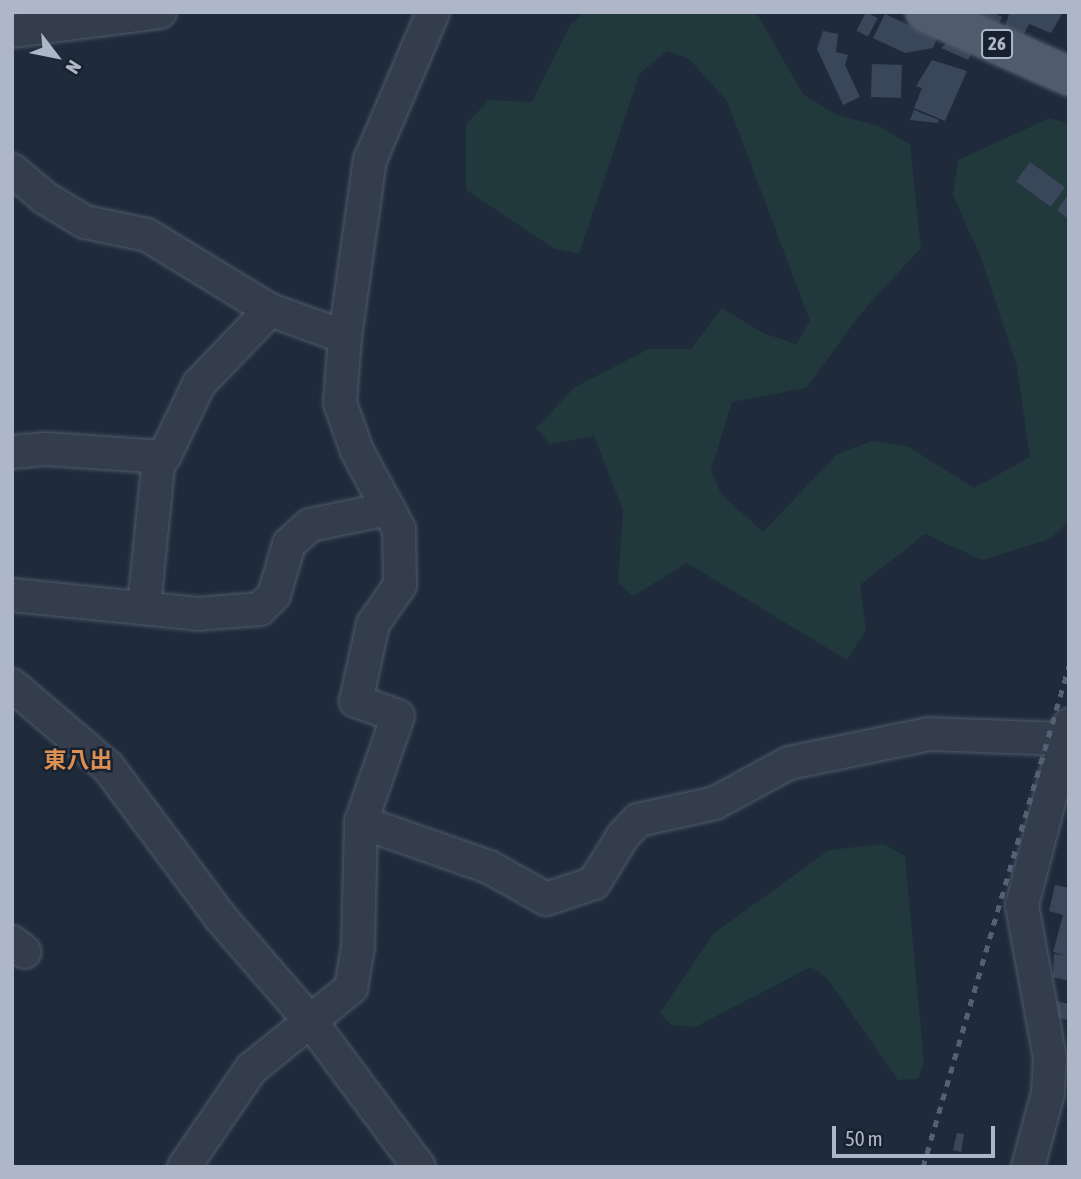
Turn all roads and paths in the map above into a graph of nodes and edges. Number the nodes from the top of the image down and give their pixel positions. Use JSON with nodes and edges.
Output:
{"nodes":[{"id":1,"x":160,"y":12,"type":"edge"},
{"id":2,"x":433,"y":12,"type":"edge"},
{"id":3,"x":925,"y":12,"type":"edge"},
{"id":4,"x":12,"y":31,"type":"edge"},
{"id":5,"x":1069,"y":76,"type":"edge"},
{"id":6,"x":12,"y":170,"type":"edge"},
{"id":7,"x":270,"y":310,"type":"junction"},
{"id":8,"x":345,"y":337,"type":"junction"},
{"id":9,"x":12,"y":452,"type":"edge"},
{"id":10,"x":159,"y":457,"type":"junction"},
{"id":11,"x":388,"y":509,"type":"junction"},
{"id":12,"x":12,"y":595,"type":"edge"},
{"id":13,"x":144,"y":607,"type":"junction"},
{"id":14,"x":12,"y":685,"type":"edge"},
{"id":15,"x":1066,"y":732,"type":"edge"},
{"id":16,"x":361,"y":822,"type":"junction"},
{"id":17,"x":310,"y":1022,"type":"junction"},
{"id":18,"x":184,"y":1167,"type":"edge"},
{"id":19,"x":419,"y":1167,"type":"edge"},
{"id":20,"x":1028,"y":1167,"type":"edge"}],
"edges":[{"from":1,"to":4,"type":"street"},
{"from":2,"to":8,"type":"street"},
{"from":3,"to":5,"type":"main road","number":"26"},
{"from":6,"to":7,"type":"street"},
{"from":7,"to":8,"type":"street"},
{"from":7,"to":10,"type":"street"},
{"from":8,"to":11,"type":"street"},
{"from":9,"to":10,"type":"street"},
{"from":10,"to":13,"type":"street"},
{"from":11,"to":13,"type":"street"},
{"from":11,"to":16,"type":"street"},
{"from":12,"to":13,"type":"street"},
{"from":14,"to":17,"type":"street"},
{"from":15,"to":16,"type":"street"},
{"from":15,"to":20,"type":"street"},
{"from":16,"to":17,"type":"street"},
{"from":17,"to":18,"type":"street"},
{"from":17,"to":19,"type":"street"}]}
